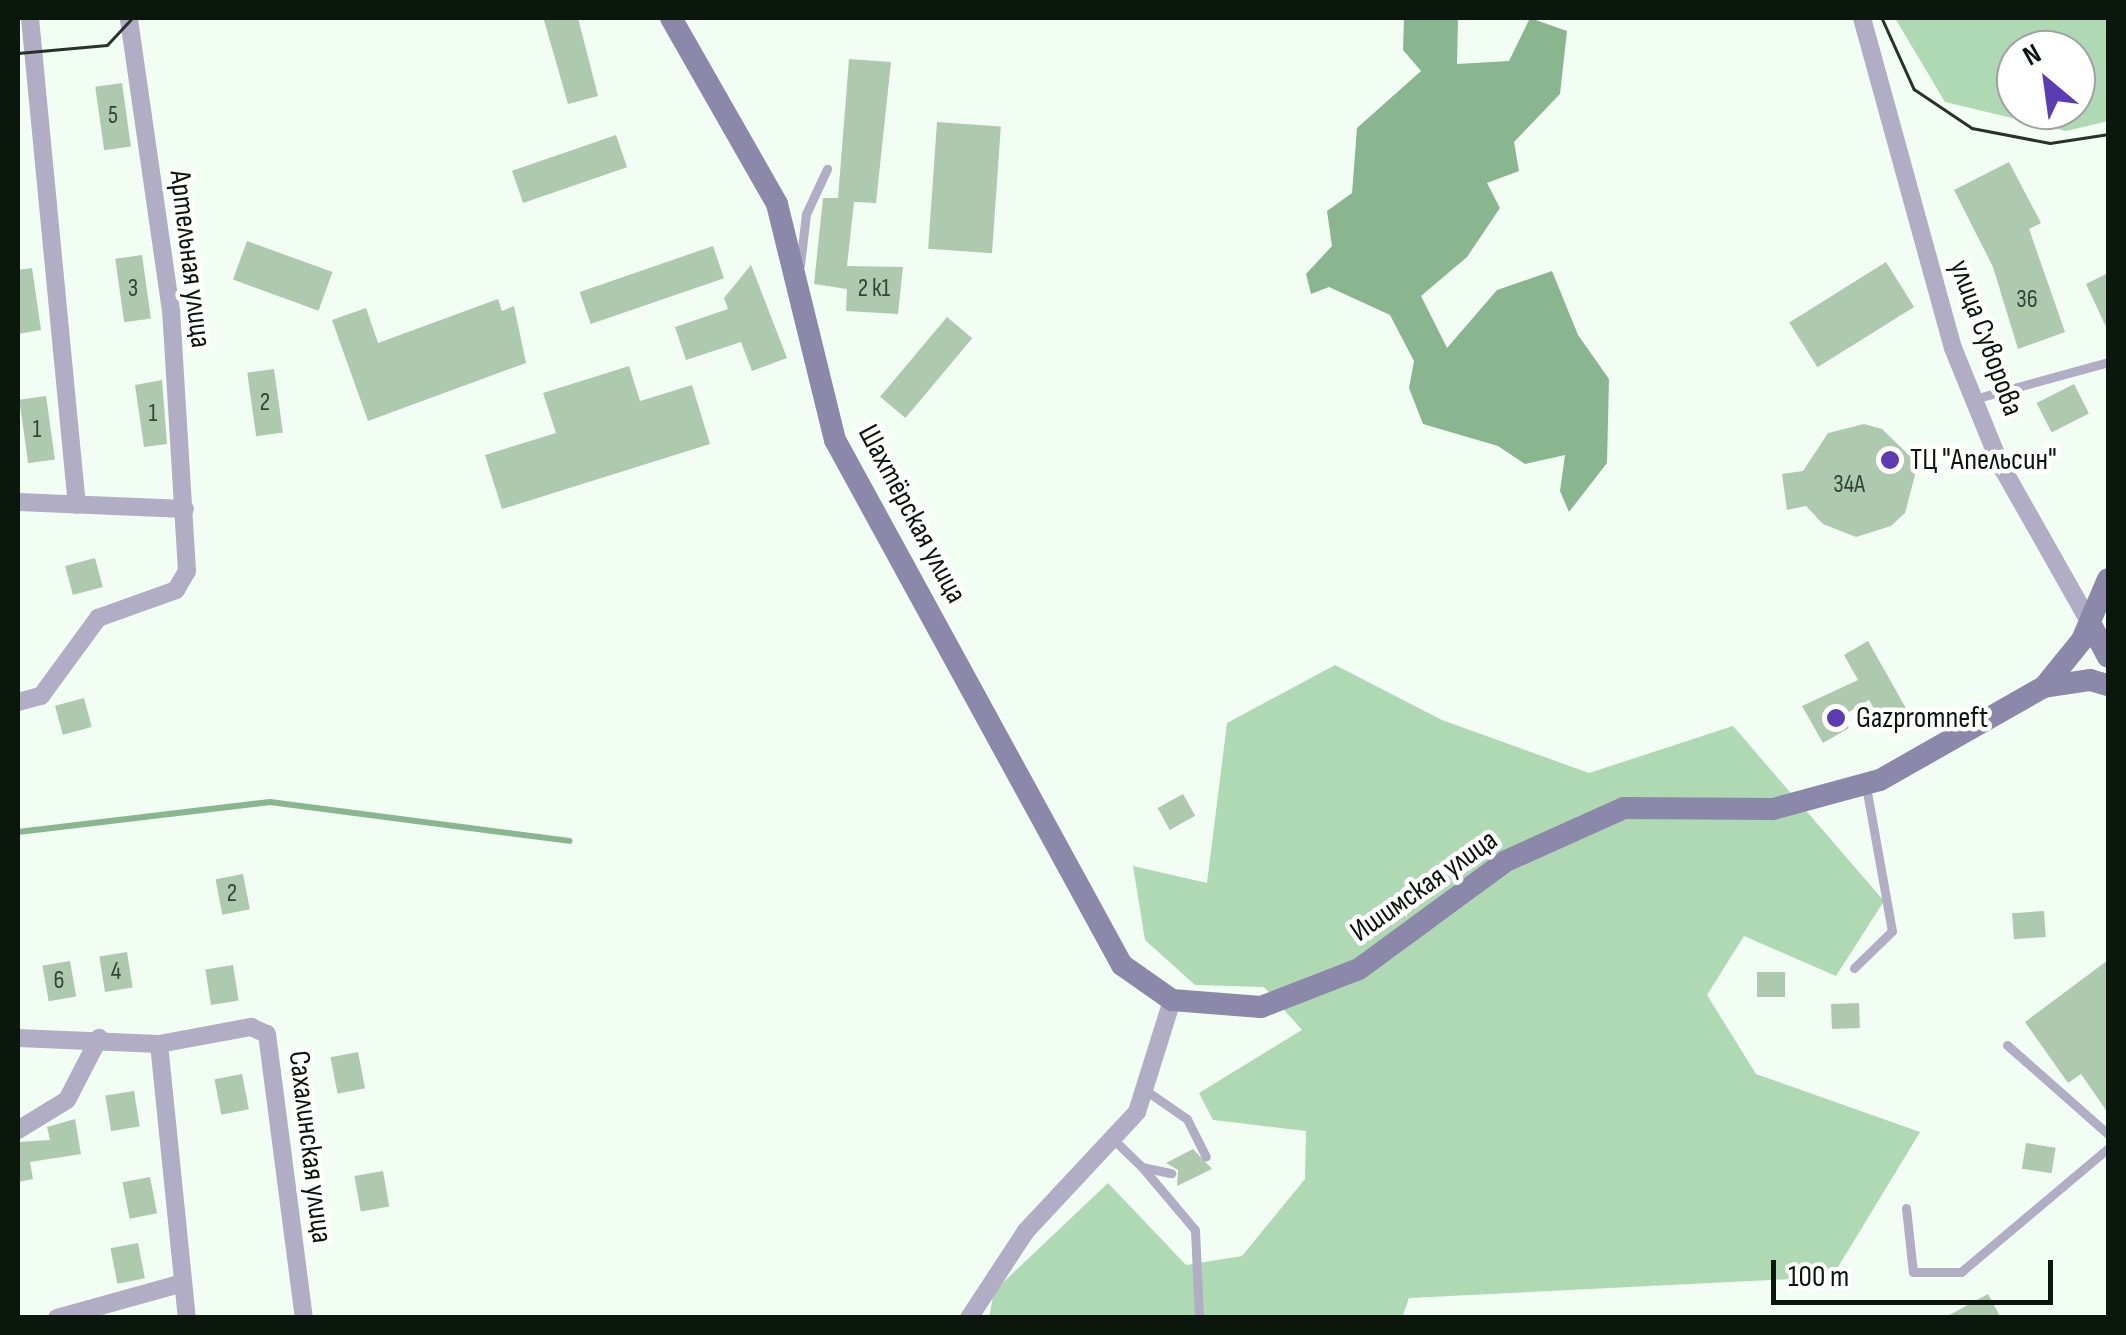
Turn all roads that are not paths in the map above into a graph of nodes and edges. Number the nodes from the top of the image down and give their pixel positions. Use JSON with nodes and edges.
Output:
{"nodes":[{"id":1,"x":30,"y":18,"type":"edge"},
{"id":2,"x":129,"y":18,"type":"edge"},
{"id":3,"x":671,"y":18,"type":"edge"},
{"id":4,"x":1862,"y":18,"type":"edge"},
{"id":5,"x":25,"y":61,"type":"edge"},
{"id":6,"x":827,"y":169,"type":"dead end"},
{"id":7,"x":798,"y":288,"type":"junction"},
{"id":8,"x":2108,"y":362,"type":"edge"},
{"id":9,"x":1974,"y":399,"type":"junction"},
{"id":10,"x":18,"y":502,"type":"edge"},
{"id":11,"x":76,"y":505,"type":"junction"},
{"id":12,"x":185,"y":509,"type":"junction"},
{"id":13,"x":2108,"y":579,"type":"edge"},
{"id":14,"x":2090,"y":623,"type":"junction"},
{"id":15,"x":2108,"y":657,"type":"edge"},
{"id":16,"x":2044,"y":686,"type":"junction"},
{"id":17,"x":2108,"y":686,"type":"edge"},
{"id":18,"x":18,"y":702,"type":"edge"},
{"id":19,"x":1866,"y":786,"type":"junction"},
{"id":20,"x":1854,"y":968,"type":"dead end"},
{"id":21,"x":1172,"y":1000,"type":"junction"},
{"id":22,"x":18,"y":1038,"type":"edge"},
{"id":23,"x":99,"y":1038,"type":"junction"},
{"id":24,"x":159,"y":1044,"type":"junction"},
{"id":25,"x":2006,"y":1045,"type":"dead end"},
{"id":26,"x":1148,"y":1092,"type":"junction"},
{"id":27,"x":18,"y":1130,"type":"edge"},
{"id":28,"x":2108,"y":1134,"type":"edge"},
{"id":29,"x":1112,"y":1138,"type":"junction"},
{"id":30,"x":2108,"y":1148,"type":"edge"},
{"id":31,"x":1206,"y":1157,"type":"dead end"},
{"id":32,"x":1142,"y":1166,"type":"junction"},
{"id":33,"x":1171,"y":1174,"type":"dead end"},
{"id":34,"x":1906,"y":1208,"type":"dead end"},
{"id":35,"x":180,"y":1284,"type":"junction"},
{"id":36,"x":56,"y":1318,"type":"edge"},
{"id":37,"x":186,"y":1318,"type":"edge"},
{"id":38,"x":304,"y":1318,"type":"edge"},
{"id":39,"x":968,"y":1318,"type":"edge"},
{"id":40,"x":1199,"y":1318,"type":"edge"}],
"edges":[{"from":1,"to":5,"type":"street"},
{"from":2,"to":12,"type":"street","name":"Артельная улица"},
{"from":3,"to":7,"type":"main road","name":"Шахтёрская улица"},
{"from":4,"to":9,"type":"street","name":"улица Суворова"},
{"from":5,"to":11,"type":"street"},
{"from":6,"to":7,"type":"lane"},
{"from":7,"to":21,"type":"main road","name":"Шахтёрская улица"},
{"from":8,"to":9,"type":"lane"},
{"from":9,"to":14,"type":"street","name":"улица Суворова"},
{"from":10,"to":11,"type":"street"},
{"from":11,"to":12,"type":"street"},
{"from":12,"to":18,"type":"street","name":"Артельная улица"},
{"from":13,"to":14,"type":"main road","name":"Ишимская улица"},
{"from":14,"to":15,"type":"main road","name":"улица Суворова"},
{"from":14,"to":16,"type":"main road","name":"Ишимская улица"},
{"from":16,"to":17,"type":"main road"},
{"from":16,"to":19,"type":"main road","name":"Ишимская улица"},
{"from":19,"to":20,"type":"lane"},
{"from":19,"to":21,"type":"main road","name":"Ишимская улица"},
{"from":21,"to":26,"type":"street"},
{"from":22,"to":23,"type":"street"},
{"from":23,"to":24,"type":"street"},
{"from":23,"to":27,"type":"street"},
{"from":24,"to":35,"type":"street"},
{"from":24,"to":38,"type":"street","name":"Сахалинская улица"},
{"from":25,"to":28,"type":"lane"},
{"from":26,"to":29,"type":"street"},
{"from":26,"to":31,"type":"lane"},
{"from":29,"to":32,"type":"lane"},
{"from":29,"to":39,"type":"street"},
{"from":30,"to":34,"type":"lane"},
{"from":32,"to":33,"type":"lane"},
{"from":32,"to":40,"type":"lane"},
{"from":35,"to":36,"type":"street"},
{"from":35,"to":37,"type":"street"}]}
